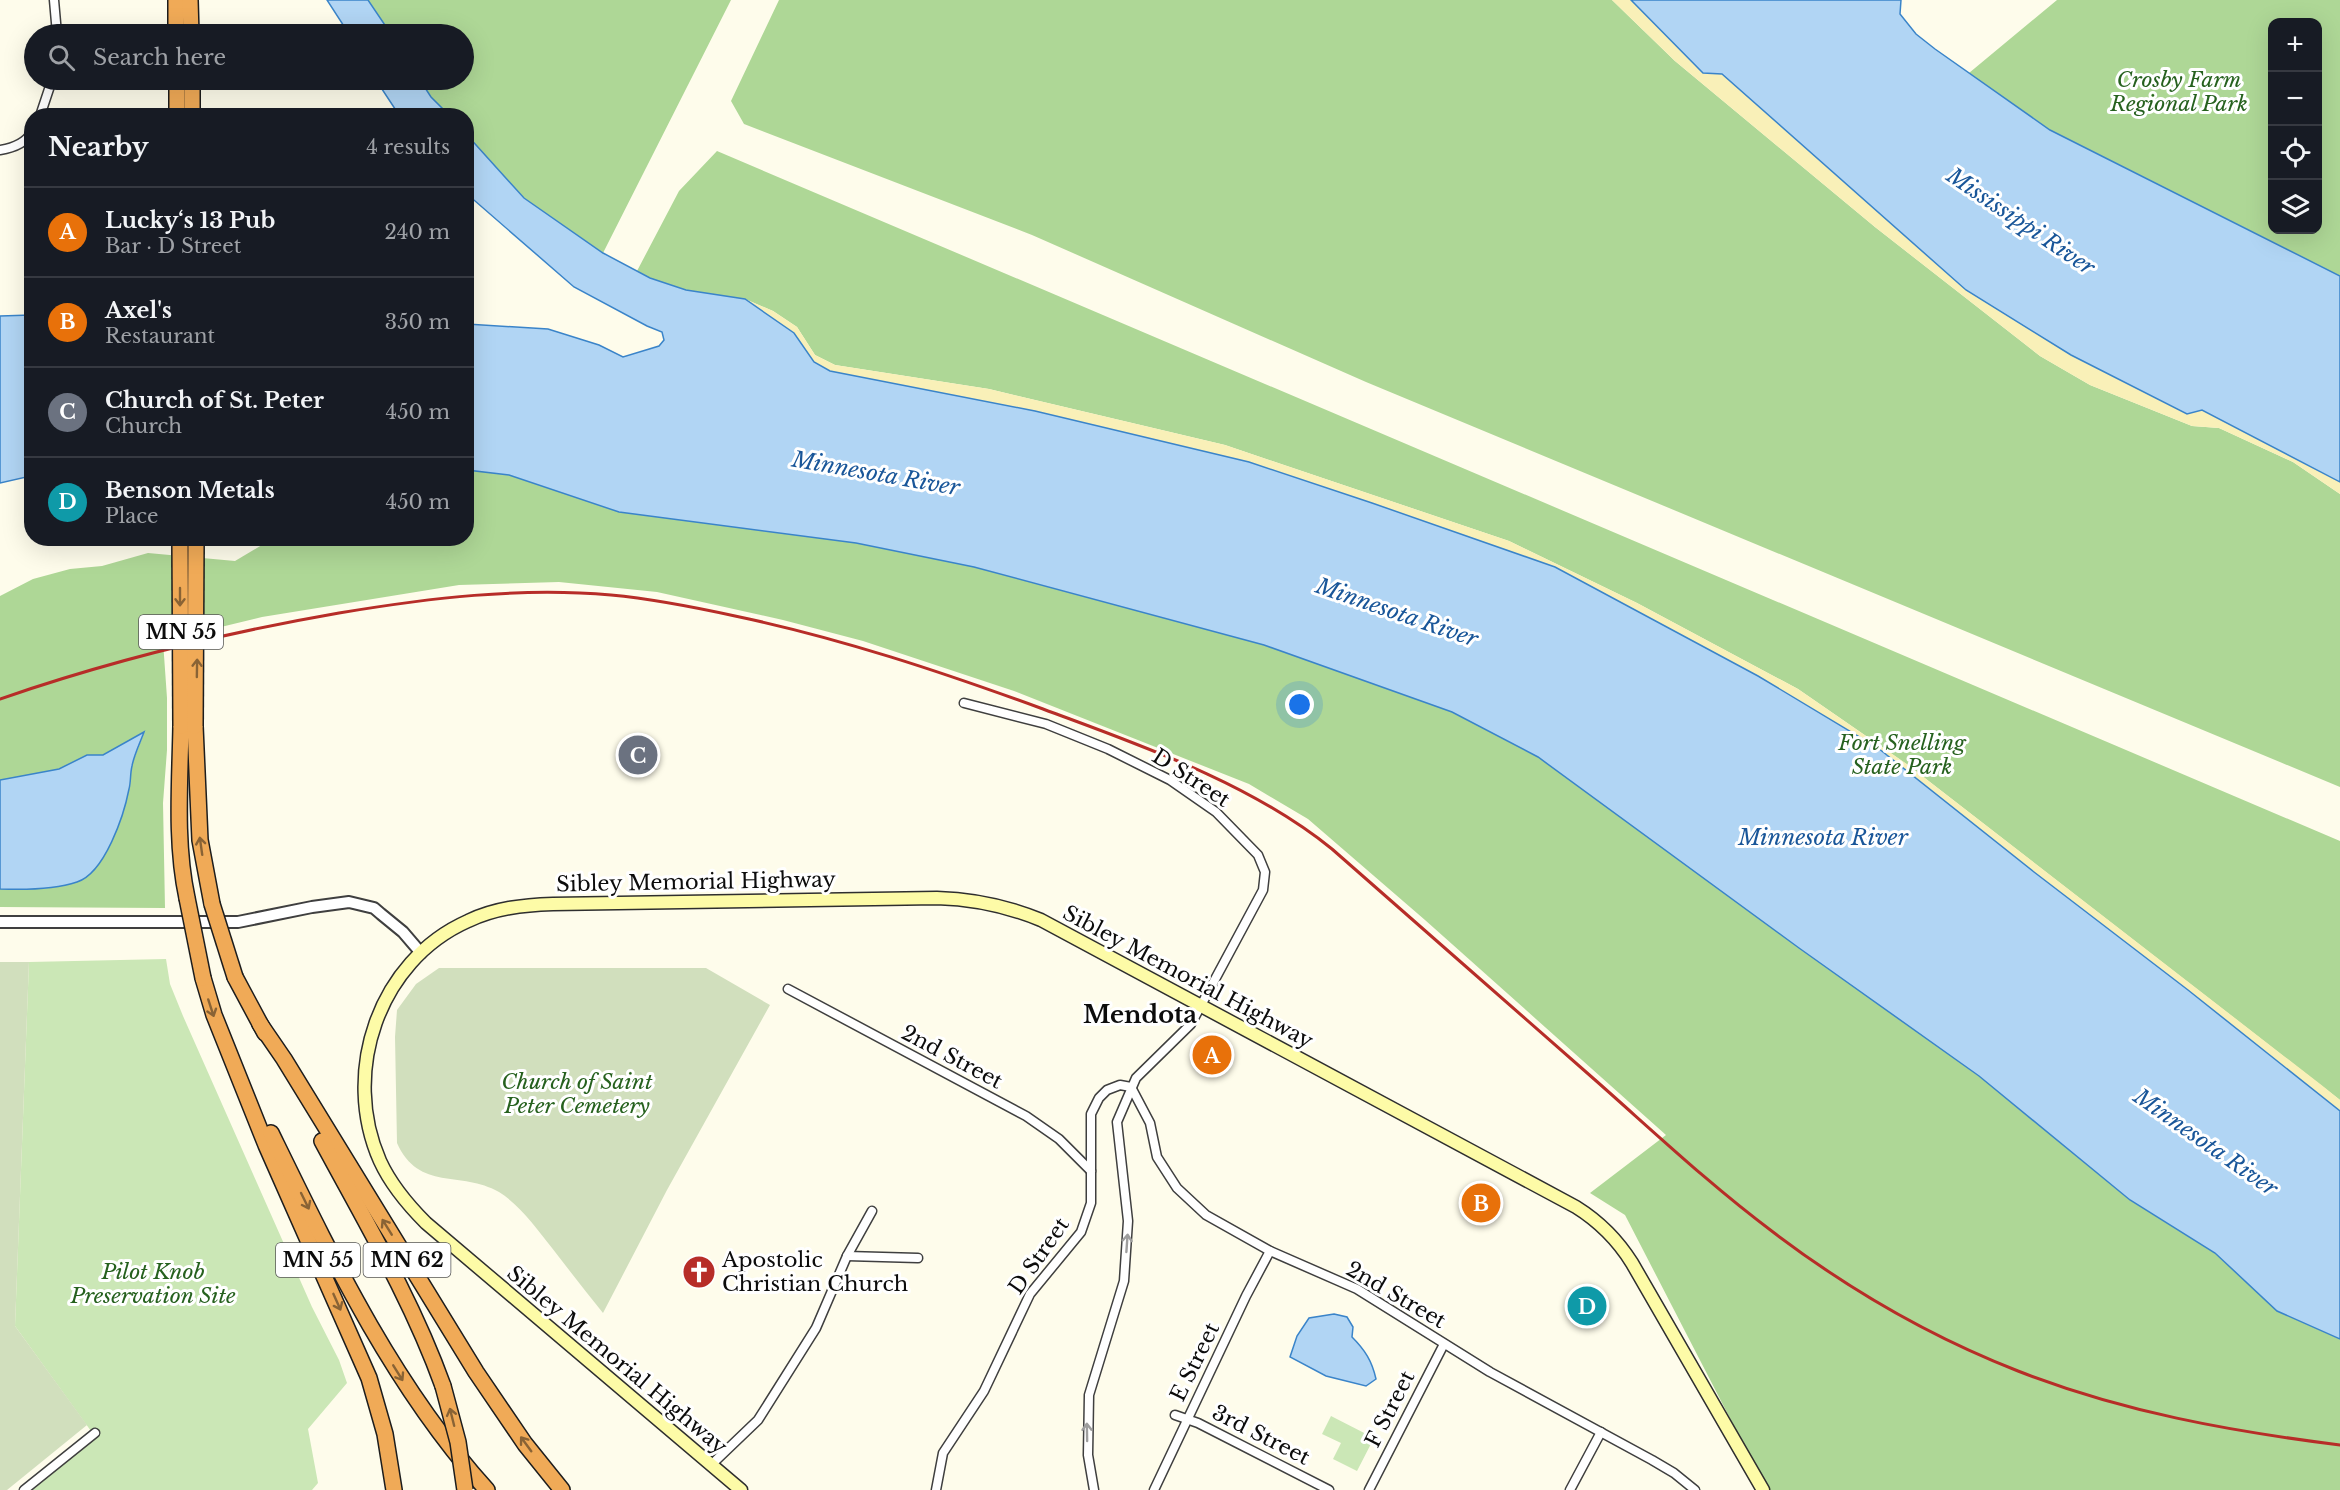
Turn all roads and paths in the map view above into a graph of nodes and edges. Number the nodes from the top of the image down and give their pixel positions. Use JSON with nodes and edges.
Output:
{"nodes":[{"id":1,"x":54,"y":0,"type":"edge"},
{"id":2,"x":176,"y":0,"type":"edge"},
{"id":3,"x":190,"y":0,"type":"edge"},
{"id":4,"x":56,"y":24,"type":"edge"},
{"id":5,"x":176,"y":24,"type":"edge"},
{"id":6,"x":191,"y":24,"type":"edge"},
{"id":7,"x":49,"y":90,"type":"edge"},
{"id":8,"x":177,"y":90,"type":"edge"},
{"id":9,"x":192,"y":90,"type":"edge"},
{"id":10,"x":43,"y":108,"type":"edge"},
{"id":11,"x":177,"y":108,"type":"edge"},
{"id":12,"x":192,"y":108,"type":"edge"},
{"id":13,"x":24,"y":142,"type":"edge"},
{"id":14,"x":0,"y":150,"type":"edge"},
{"id":15,"x":180,"y":546,"type":"edge"},
{"id":16,"x":196,"y":546,"type":"edge"},
{"id":17,"x":964,"y":703,"type":"dead end"},
{"id":18,"x":188,"y":726,"type":"junction"},
{"id":19,"x":0,"y":922,"type":"edge"},
{"id":20,"x":421,"y":953,"type":"junction"},
{"id":21,"x":788,"y":989,"type":"dead end"},
{"id":22,"x":1202,"y":1006,"type":"junction"},
{"id":23,"x":260,"y":1024,"type":"junction"},
{"id":24,"x":222,"y":1037,"type":"junction"},
{"id":25,"x":1131,"y":1087,"type":"junction"},
{"id":26,"x":1091,"y":1171,"type":"junction"},
{"id":27,"x":872,"y":1211,"type":"dead end"},
{"id":28,"x":1270,"y":1251,"type":"junction"},
{"id":29,"x":847,"y":1256,"type":"junction"},
{"id":30,"x":918,"y":1258,"type":"dead end"},
{"id":31,"x":1444,"y":1344,"type":"junction"},
{"id":32,"x":1175,"y":1415,"type":"dead end"},
{"id":33,"x":1188,"y":1419,"type":"junction"},
{"id":34,"x":95,"y":1432,"type":"dead end"},
{"id":35,"x":1601,"y":1432,"type":"junction"},
{"id":36,"x":711,"y":1465,"type":"junction"},
{"id":37,"x":24,"y":1490,"type":"edge"},
{"id":38,"x":394,"y":1490,"type":"edge"},
{"id":39,"x":465,"y":1490,"type":"edge"},
{"id":40,"x":487,"y":1490,"type":"edge"},
{"id":41,"x":562,"y":1490,"type":"edge"},
{"id":42,"x":741,"y":1490,"type":"edge"},
{"id":43,"x":936,"y":1490,"type":"edge"},
{"id":44,"x":1094,"y":1490,"type":"edge"},
{"id":45,"x":1154,"y":1490,"type":"edge"},
{"id":46,"x":1329,"y":1490,"type":"edge"},
{"id":47,"x":1368,"y":1490,"type":"edge"},
{"id":48,"x":1570,"y":1490,"type":"edge"},
{"id":49,"x":1695,"y":1490,"type":"edge"},
{"id":50,"x":1762,"y":1490,"type":"edge"}],
"edges":[{"from":1,"to":4,"type":"street"},
{"from":2,"to":5,"type":"highway"},
{"from":3,"to":6,"type":"highway"},
{"from":7,"to":10,"type":"street"},
{"from":8,"to":11,"type":"highway"},
{"from":9,"to":12,"type":"highway"},
{"from":13,"to":14,"type":"street"},
{"from":15,"to":18,"type":"highway","number":"MN 55","one_way":true,"bridge":true},
{"from":18,"to":16,"type":"highway","number":"MN 55","one_way":true,"bridge":true},
{"from":17,"to":22,"type":"street","name":"D Street"},
{"from":23,"to":18,"type":"highway","number":"MN 55","one_way":true,"bridge":true},
{"from":18,"to":24,"type":"highway","number":"MN 55","one_way":true,"bridge":true},
{"from":19,"to":20,"type":"street"},
{"from":20,"to":22,"type":"main road","name":"Sibley Memorial Highway"},
{"from":20,"to":36,"type":"main road","name":"Sibley Memorial Highway"},
{"from":21,"to":26,"type":"street","name":"2nd Street"},
{"from":22,"to":25,"type":"street","name":"D Street"},
{"from":22,"to":50,"type":"main road","name":"Sibley Memorial Highway"},
{"from":39,"to":23,"type":"highway","number":"MN 55","one_way":true,"bridge":true},
{"from":41,"to":23,"type":"highway","number":"MN 62","one_way":true},
{"from":24,"to":38,"type":"highway","number":"MN 55","one_way":true},
{"from":24,"to":40,"type":"highway","number":"MN 62","one_way":true},
{"from":25,"to":26,"type":"street","name":"D Street"},
{"from":25,"to":28,"type":"street","name":"2nd Street"},
{"from":44,"to":25,"type":"street","one_way":true},
{"from":26,"to":43,"type":"street","name":"D Street"},
{"from":27,"to":29,"type":"street"},
{"from":28,"to":31,"type":"street","name":"2nd Street"},
{"from":28,"to":33,"type":"street","name":"E Street"},
{"from":29,"to":30,"type":"street"},
{"from":29,"to":36,"type":"street"},
{"from":31,"to":35,"type":"street","name":"2nd Street"},
{"from":31,"to":47,"type":"street","name":"F Street"},
{"from":32,"to":33,"type":"street","name":"3rd Street"},
{"from":33,"to":45,"type":"street","name":"E Street"},
{"from":33,"to":46,"type":"street","name":"3rd Street"},
{"from":34,"to":37,"type":"street"},
{"from":35,"to":48,"type":"street"},
{"from":35,"to":49,"type":"street","name":"2nd Street"},
{"from":36,"to":42,"type":"main road","name":"Sibley Memorial Highway"}]}
